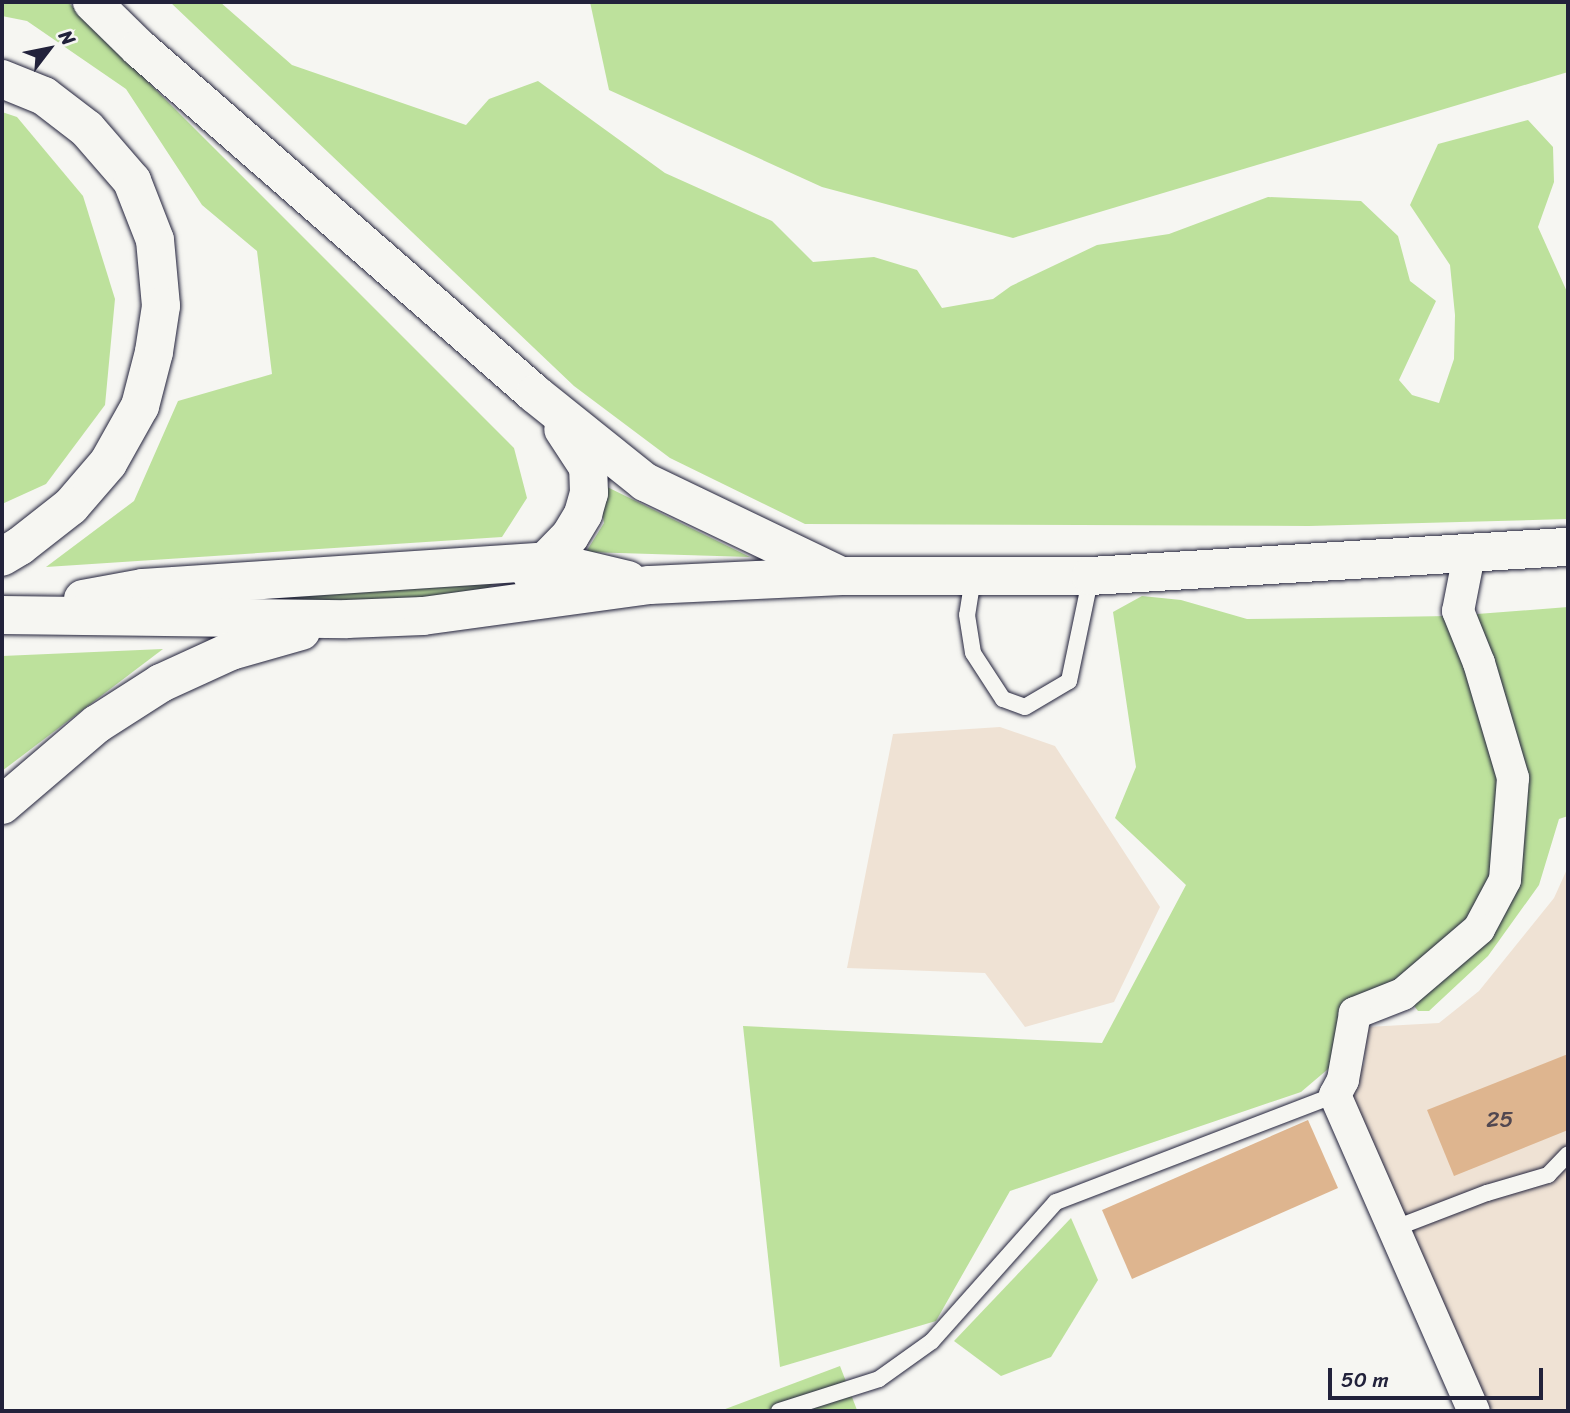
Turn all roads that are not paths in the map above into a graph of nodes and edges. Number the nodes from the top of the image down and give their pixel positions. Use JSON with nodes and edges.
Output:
{"nodes":[{"id":1,"x":92,"y":2,"type":"edge"},
{"id":2,"x":2,"y":79,"type":"edge"},
{"id":3,"x":535,"y":394,"type":"junction"},
{"id":4,"x":1568,"y":547,"type":"edge"},
{"id":5,"x":1470,"y":550,"type":"junction"},
{"id":6,"x":2,"y":557,"type":"edge"},
{"id":7,"x":548,"y":561,"type":"junction"},
{"id":8,"x":842,"y":576,"type":"junction"},
{"id":9,"x":1091,"y":576,"type":"junction"},
{"id":10,"x":973,"y":578,"type":"junction"},
{"id":11,"x":650,"y":585,"type":"junction"},
{"id":12,"x":468,"y":611,"type":"junction"},
{"id":13,"x":2,"y":614,"type":"edge"},
{"id":14,"x":347,"y":619,"type":"junction"},
{"id":15,"x":2,"y":806,"type":"edge"},
{"id":16,"x":1335,"y":1095,"type":"junction"},
{"id":17,"x":1568,"y":1154,"type":"edge"},
{"id":18,"x":1393,"y":1229,"type":"junction"},
{"id":19,"x":779,"y":1411,"type":"edge"},
{"id":20,"x":1474,"y":1411,"type":"edge"}],
"edges":[{"from":1,"to":3,"type":"main road"},
{"from":2,"to":6,"type":"main road"},
{"from":3,"to":7,"type":"main road"},
{"from":3,"to":8,"type":"main road"},
{"from":4,"to":5,"type":"main road"},
{"from":5,"to":9,"type":"main road"},
{"from":5,"to":16,"type":"street"},
{"from":7,"to":11,"type":"main road"},
{"from":7,"to":12,"type":"main road"},
{"from":7,"to":13,"type":"main road"},
{"from":8,"to":10,"type":"main road"},
{"from":8,"to":11,"type":"main road"},
{"from":9,"to":10,"type":"main road"},
{"from":9,"to":10,"type":"lane"},
{"from":11,"to":12,"type":"main road"},
{"from":12,"to":14,"type":"main road"},
{"from":13,"to":14,"type":"main road"},
{"from":14,"to":15,"type":"main road"},
{"from":16,"to":18,"type":"street"},
{"from":16,"to":19,"type":"lane"},
{"from":17,"to":18,"type":"lane"},
{"from":18,"to":20,"type":"street"}]}
